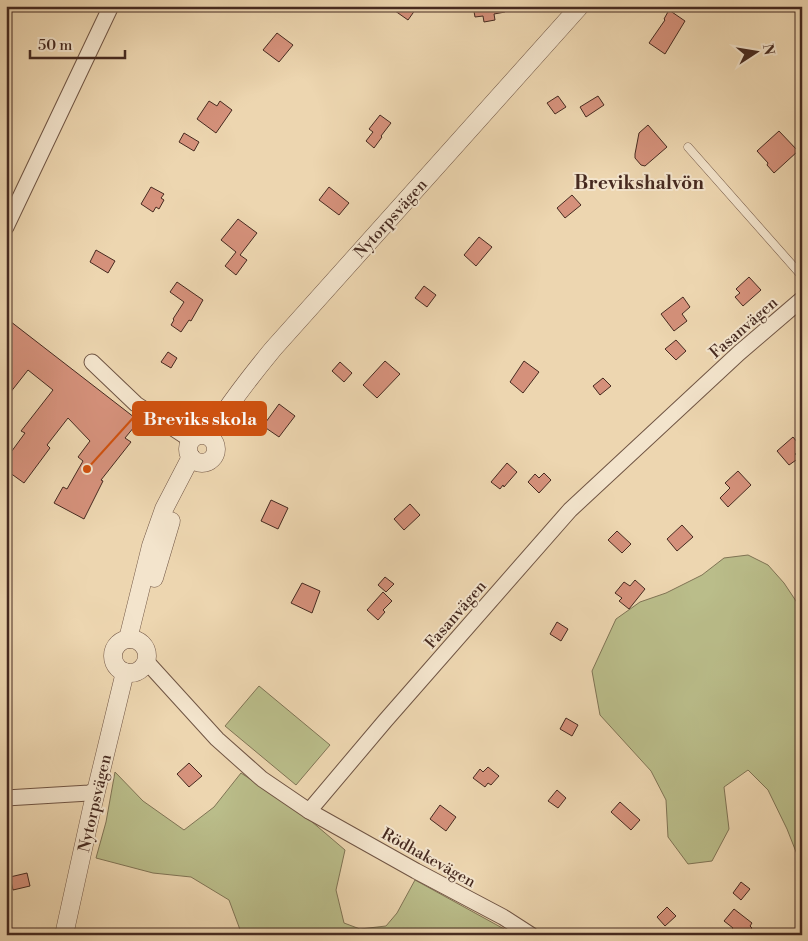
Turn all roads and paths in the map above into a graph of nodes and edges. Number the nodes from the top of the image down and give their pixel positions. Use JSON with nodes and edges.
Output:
{"nodes":[{"id":1,"x":111,"y":6,"type":"edge"},
{"id":2,"x":572,"y":9,"type":"edge"},
{"id":3,"x":688,"y":147,"type":"dead end"},
{"id":4,"x":6,"y":227,"type":"edge"},
{"id":5,"x":802,"y":276,"type":"edge"},
{"id":6,"x":802,"y":299,"type":"edge"},
{"id":7,"x":92,"y":362,"type":"dead end"},
{"id":8,"x":209,"y":436,"type":"junction"},
{"id":9,"x":194,"y":453,"type":"junction"},
{"id":10,"x":134,"y":640,"type":"junction"},
{"id":11,"x":146,"y":661,"type":"junction"},
{"id":12,"x":126,"y":672,"type":"junction"},
{"id":13,"x":96,"y":789,"type":"junction"},
{"id":14,"x":6,"y":798,"type":"edge"},
{"id":15,"x":309,"y":811,"type":"junction"},
{"id":16,"x":64,"y":935,"type":"edge"},
{"id":17,"x":531,"y":935,"type":"edge"}],
"edges":[{"from":1,"to":4,"type":"street"},
{"from":2,"to":8,"type":"street","name":"Nytorpsvägen"},
{"from":3,"to":5,"type":"lane"},
{"from":6,"to":15,"type":"street","name":"Fasanvägen"},
{"from":7,"to":9,"type":"street"},
{"from":8,"to":9,"type":"street"},
{"from":8,"to":9,"type":"street"},
{"from":9,"to":10,"type":"street"},
{"from":10,"to":11,"type":"street"},
{"from":10,"to":12,"type":"street"},
{"from":11,"to":12,"type":"street"},
{"from":11,"to":15,"type":"street"},
{"from":12,"to":13,"type":"street","name":"Nytorpsvägen"},
{"from":13,"to":14,"type":"street"},
{"from":13,"to":16,"type":"street","name":"Nytorpsvägen"},
{"from":15,"to":17,"type":"street","name":"Rödhakevägen"}]}
